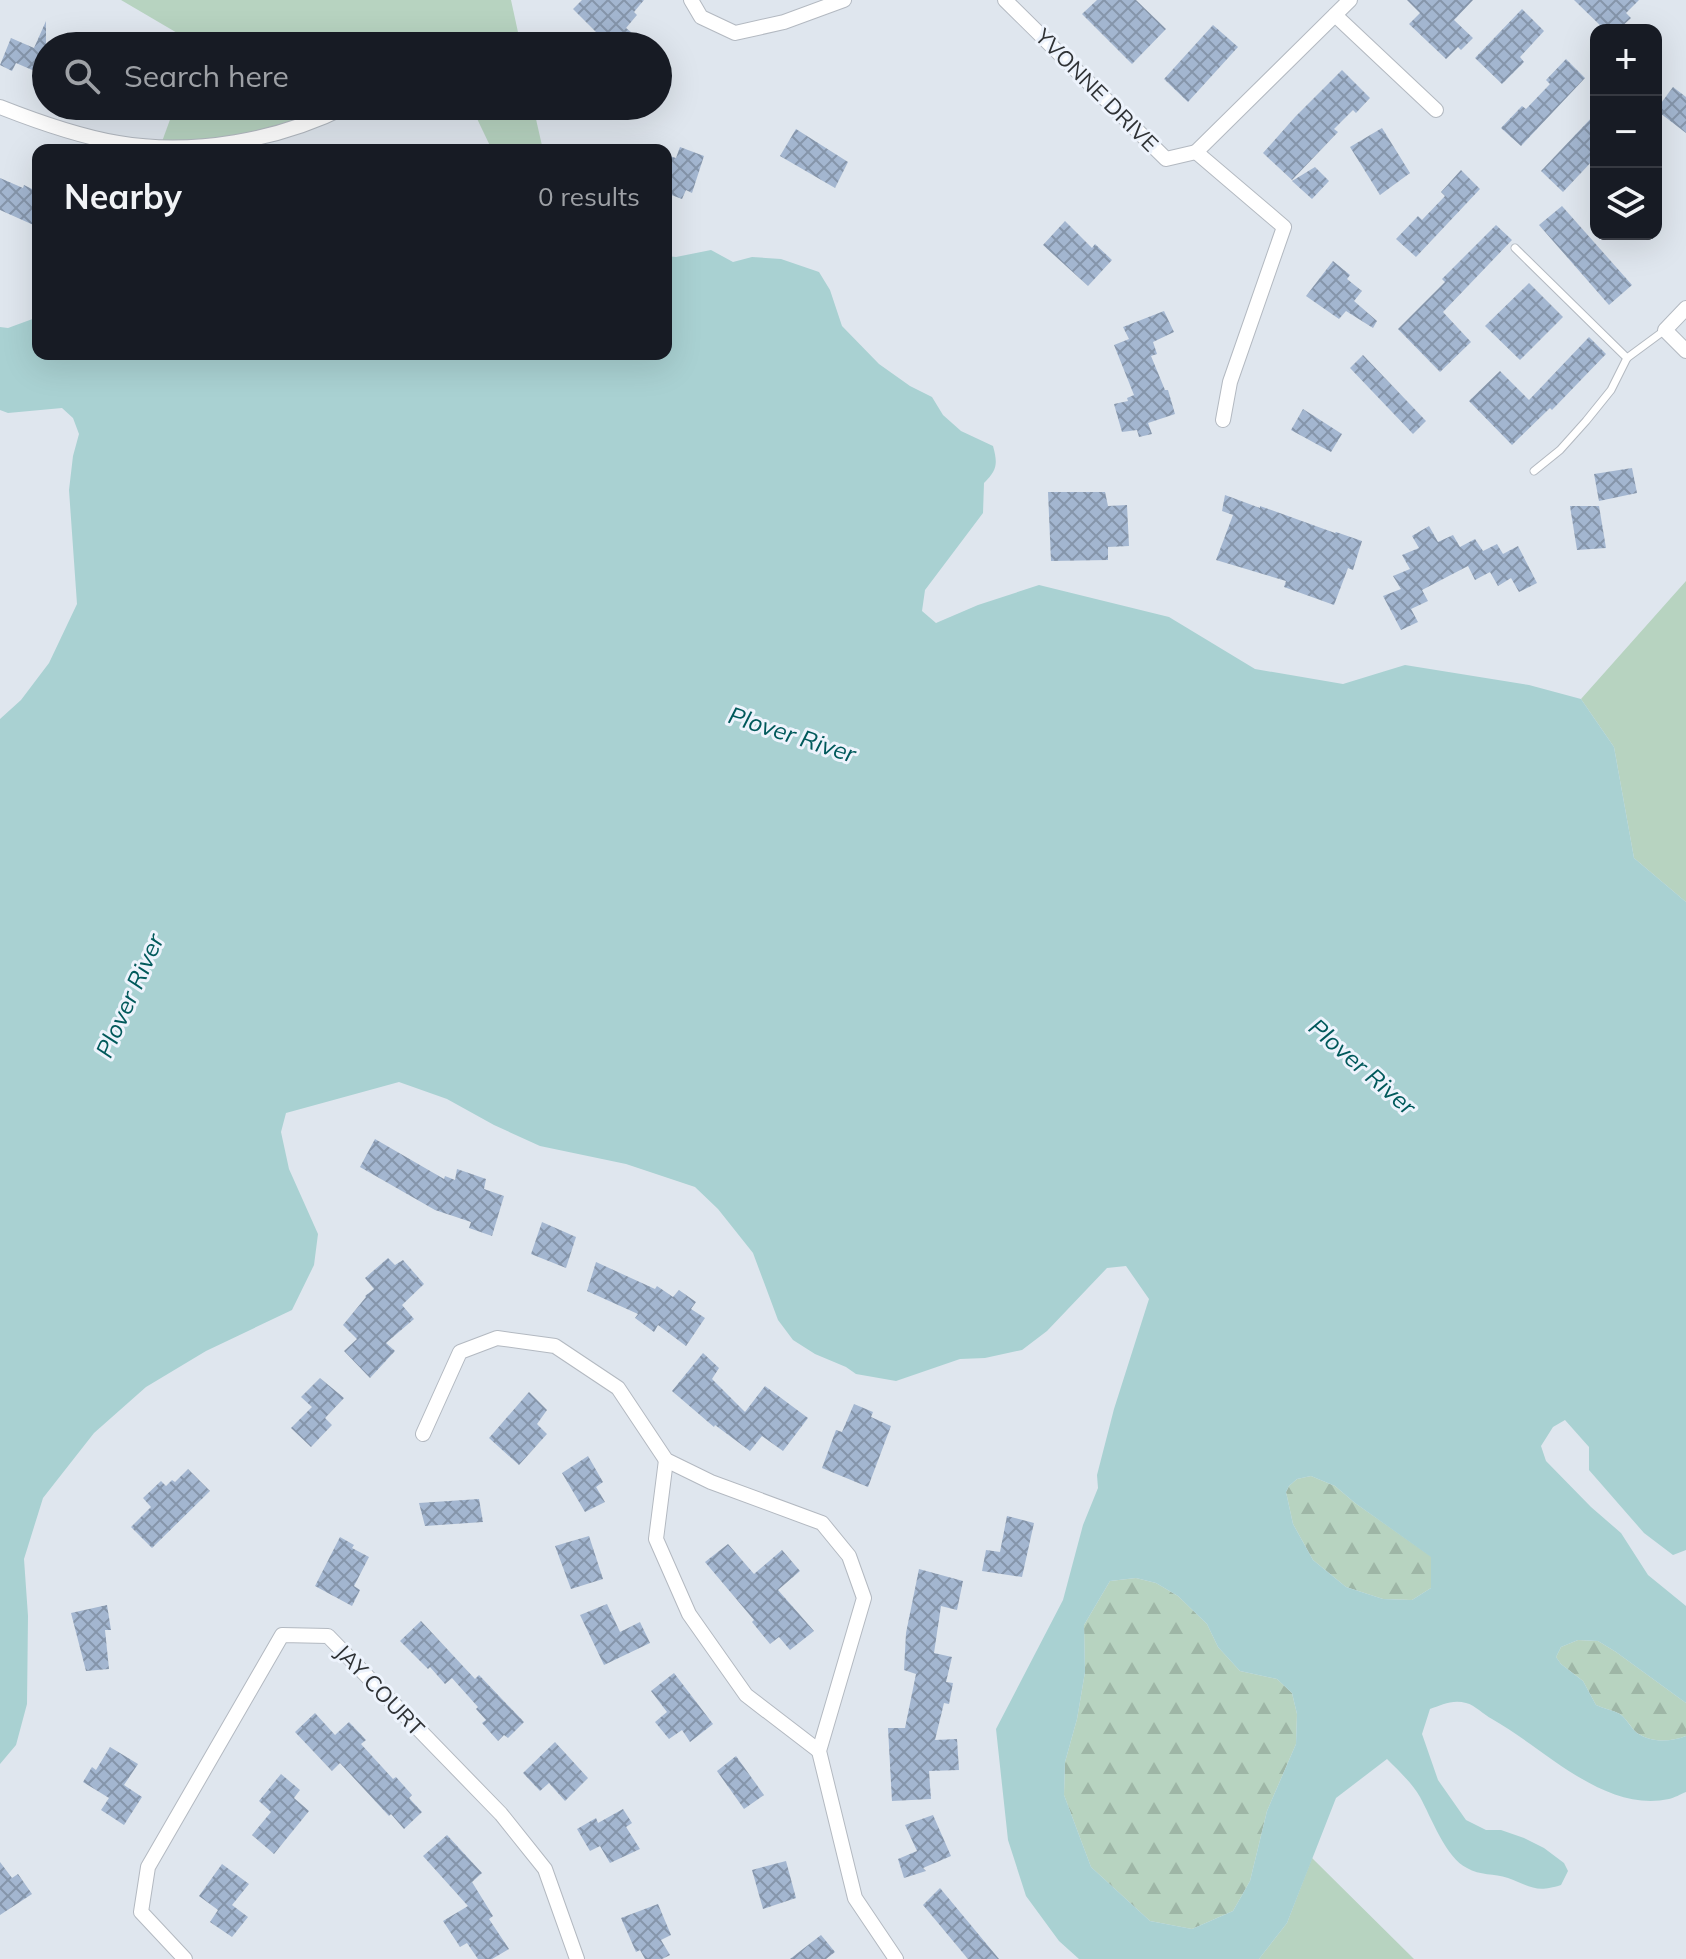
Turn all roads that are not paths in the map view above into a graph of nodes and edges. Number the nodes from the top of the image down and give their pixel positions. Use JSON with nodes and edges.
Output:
{"nodes":[{"id":1,"x":691,"y":0,"type":"edge"},
{"id":2,"x":844,"y":0,"type":"edge"},
{"id":3,"x":1005,"y":0,"type":"edge"},
{"id":4,"x":1350,"y":0,"type":"edge"},
{"id":5,"x":1335,"y":15,"type":"junction"},
{"id":6,"x":0,"y":107,"type":"edge"},
{"id":7,"x":1436,"y":110,"type":"dead end"},
{"id":8,"x":317,"y":120,"type":"edge"},
{"id":9,"x":119,"y":144,"type":"edge"},
{"id":10,"x":221,"y":144,"type":"edge"},
{"id":11,"x":1196,"y":152,"type":"junction"},
{"id":12,"x":1515,"y":248,"type":"dead end"},
{"id":13,"x":1686,"y":308,"type":"edge"},
{"id":14,"x":1665,"y":330,"type":"junction"},
{"id":15,"x":1686,"y":351,"type":"edge"},
{"id":16,"x":1627,"y":358,"type":"junction"},
{"id":17,"x":1223,"y":420,"type":"dead end"},
{"id":18,"x":1534,"y":471,"type":"dead end"},
{"id":19,"x":423,"y":1434,"type":"dead end"},
{"id":20,"x":666,"y":1460,"type":"junction"},
{"id":21,"x":819,"y":1751,"type":"junction"},
{"id":22,"x":185,"y":1959,"type":"edge"},
{"id":23,"x":577,"y":1959,"type":"edge"},
{"id":24,"x":896,"y":1959,"type":"edge"}],
"edges":[{"from":1,"to":2,"type":"street"},
{"from":3,"to":11,"type":"street","name":"YVONNE DRIVE"},
{"from":4,"to":5,"type":"street"},
{"from":5,"to":7,"type":"street"},
{"from":5,"to":11,"type":"street"},
{"from":6,"to":9,"type":"street"},
{"from":8,"to":10,"type":"street"},
{"from":11,"to":17,"type":"street"},
{"from":12,"to":16,"type":"lane"},
{"from":13,"to":14,"type":"street"},
{"from":14,"to":15,"type":"street"},
{"from":14,"to":16,"type":"lane"},
{"from":16,"to":18,"type":"lane"},
{"from":19,"to":20,"type":"street"},
{"from":20,"to":21,"type":"street"},
{"from":20,"to":21,"type":"street"},
{"from":21,"to":24,"type":"street"},
{"from":22,"to":23,"type":"street","name":"JAY COURT"}]}
